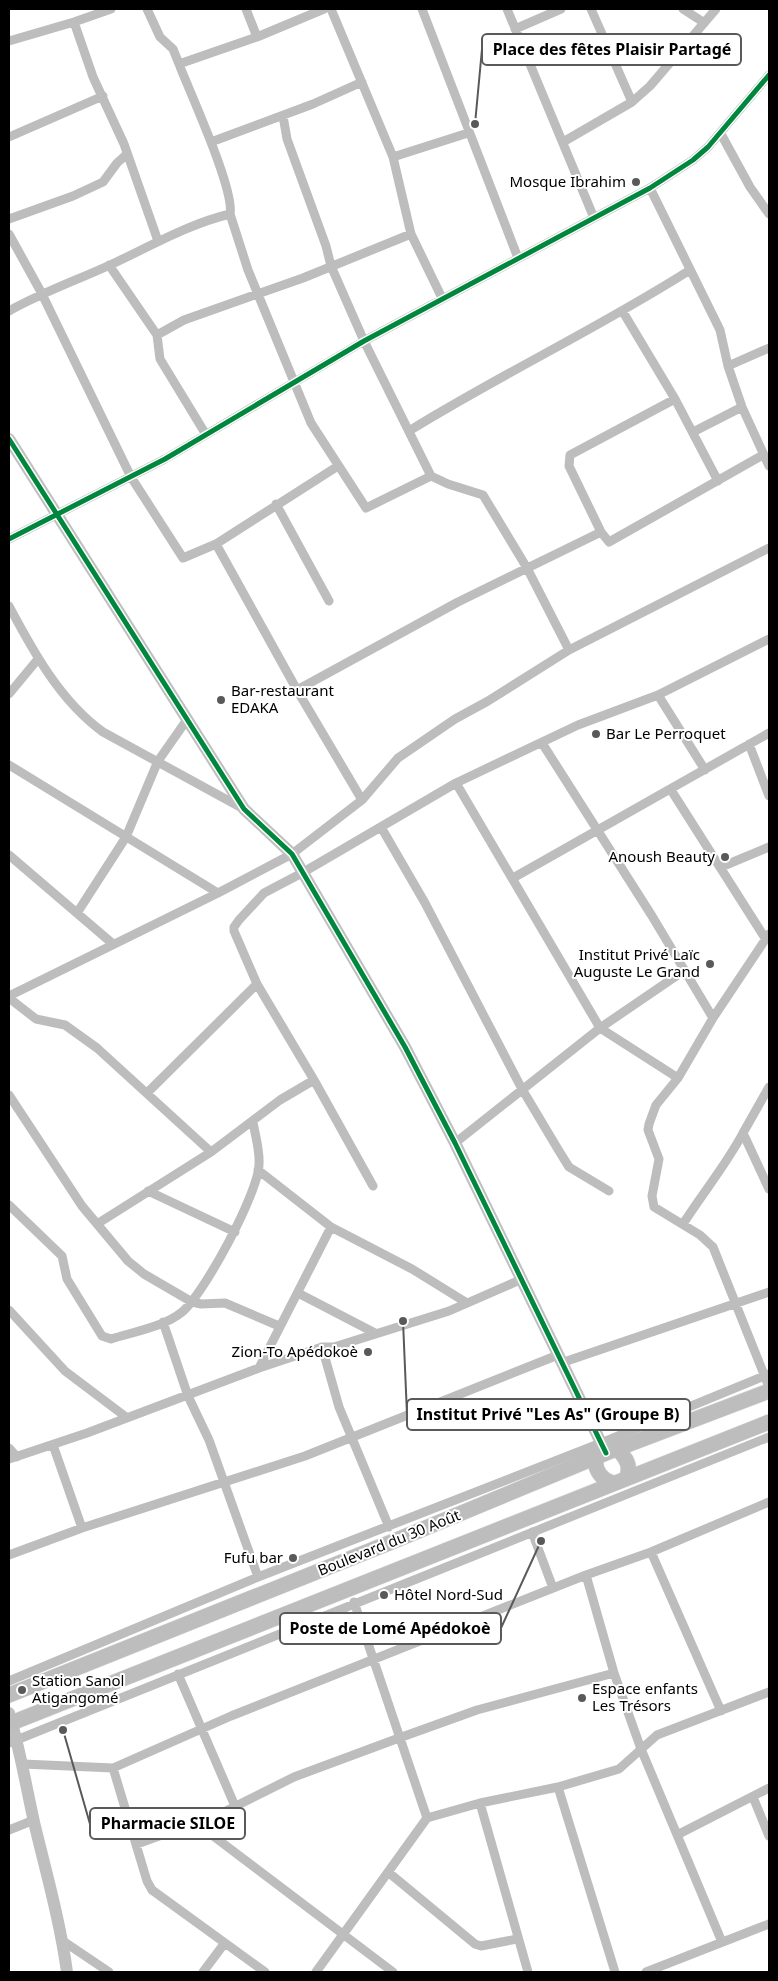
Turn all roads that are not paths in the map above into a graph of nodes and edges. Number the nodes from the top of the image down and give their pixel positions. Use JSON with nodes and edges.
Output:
{"nodes":[{"id":1,"x":111,"y":9,"type":"edge"},
{"id":2,"x":147,"y":9,"type":"edge"},
{"id":3,"x":246,"y":9,"type":"edge"},
{"id":4,"x":324,"y":9,"type":"edge"},
{"id":5,"x":331,"y":9,"type":"edge"},
{"id":6,"x":422,"y":9,"type":"edge"},
{"id":7,"x":507,"y":9,"type":"edge"},
{"id":8,"x":561,"y":9,"type":"edge"},
{"id":9,"x":591,"y":9,"type":"edge"},
{"id":10,"x":683,"y":9,"type":"edge"},
{"id":11,"x":716,"y":9,"type":"edge"},
{"id":12,"x":74,"y":22,"type":"junction"},
{"id":13,"x":704,"y":22,"type":"junction"},
{"id":14,"x":515,"y":29,"type":"junction"},
{"id":15,"x":257,"y":37,"type":"junction"},
{"id":16,"x":9,"y":41,"type":"edge"},
{"id":17,"x":179,"y":64,"type":"junction"},
{"id":18,"x":769,"y":75,"type":"edge"},
{"id":19,"x":362,"y":82,"type":"junction"},
{"id":20,"x":103,"y":96,"type":"junction"},
{"id":21,"x":632,"y":102,"type":"junction"},
{"id":22,"x":282,"y":116,"type":"junction"},
{"id":23,"x":468,"y":132,"type":"junction"},
{"id":24,"x":721,"y":134,"type":"junction"},
{"id":25,"x":9,"y":137,"type":"edge"},
{"id":26,"x":211,"y":142,"type":"junction"},
{"id":27,"x":563,"y":142,"type":"junction"},
{"id":28,"x":127,"y":154,"type":"junction"},
{"id":29,"x":393,"y":157,"type":"junction"},
{"id":30,"x":650,"y":188,"type":"junction"},
{"id":31,"x":230,"y":214,"type":"junction"},
{"id":32,"x":769,"y":214,"type":"edge"},
{"id":33,"x":594,"y":218,"type":"junction"},
{"id":34,"x":9,"y":219,"type":"edge"},
{"id":35,"x":9,"y":234,"type":"edge"},
{"id":36,"x":411,"y":234,"type":"junction"},
{"id":37,"x":158,"y":241,"type":"junction"},
{"id":38,"x":518,"y":258,"type":"junction"},
{"id":39,"x":109,"y":265,"type":"junction"},
{"id":40,"x":331,"y":266,"type":"junction"},
{"id":41,"x":690,"y":270,"type":"junction"},
{"id":42,"x":41,"y":292,"type":"junction"},
{"id":43,"x":259,"y":293,"type":"junction"},
{"id":44,"x":442,"y":298,"type":"junction"},
{"id":45,"x":9,"y":311,"type":"edge"},
{"id":46,"x":623,"y":312,"type":"junction"},
{"id":47,"x":157,"y":335,"type":"junction"},
{"id":48,"x":364,"y":341,"type":"junction"},
{"id":49,"x":769,"y":348,"type":"edge"},
{"id":50,"x":728,"y":366,"type":"junction"},
{"id":51,"x":294,"y":382,"type":"junction"},
{"id":52,"x":675,"y":399,"type":"junction"},
{"id":53,"x":742,"y":407,"type":"junction"},
{"id":54,"x":409,"y":431,"type":"junction"},
{"id":55,"x":693,"y":432,"type":"junction"},
{"id":56,"x":206,"y":433,"type":"junction"},
{"id":57,"x":9,"y":439,"type":"edge"},
{"id":58,"x":763,"y":455,"type":"junction"},
{"id":59,"x":338,"y":466,"type":"junction"},
{"id":60,"x":769,"y":466,"type":"edge"},
{"id":61,"x":431,"y":476,"type":"junction"},
{"id":62,"x":130,"y":477,"type":"junction"},
{"id":63,"x":718,"y":481,"type":"junction"},
{"id":64,"x":276,"y":504,"type":"junction"},
{"id":65,"x":55,"y":514,"type":"junction"},
{"id":66,"x":601,"y":532,"type":"junction"},
{"id":67,"x":9,"y":539,"type":"edge"},
{"id":68,"x":216,"y":544,"type":"junction"},
{"id":69,"x":769,"y":548,"type":"edge"},
{"id":70,"x":527,"y":568,"type":"junction"},
{"id":71,"x":330,"y":601,"type":"dead end"},
{"id":72,"x":9,"y":606,"type":"edge"},
{"id":73,"x":769,"y":639,"type":"edge"},
{"id":74,"x":570,"y":650,"type":"junction"},
{"id":75,"x":38,"y":658,"type":"junction"},
{"id":76,"x":298,"y":690,"type":"junction"},
{"id":77,"x":9,"y":694,"type":"edge"},
{"id":78,"x":658,"y":695,"type":"junction"},
{"id":79,"x":186,"y":721,"type":"junction"},
{"id":80,"x":769,"y":733,"type":"edge"},
{"id":81,"x":542,"y":743,"type":"junction"},
{"id":82,"x":749,"y":744,"type":"junction"},
{"id":83,"x":158,"y":761,"type":"junction"},
{"id":84,"x":9,"y":765,"type":"edge"},
{"id":85,"x":704,"y":770,"type":"junction"},
{"id":86,"x":456,"y":783,"type":"junction"},
{"id":87,"x":671,"y":790,"type":"junction"},
{"id":88,"x":769,"y":796,"type":"edge"},
{"id":89,"x":362,"y":800,"type":"junction"},
{"id":90,"x":244,"y":810,"type":"junction"},
{"id":91,"x":381,"y":827,"type":"junction"},
{"id":92,"x":598,"y":830,"type":"junction"},
{"id":93,"x":126,"y":837,"type":"junction"},
{"id":94,"x":769,"y":847,"type":"edge"},
{"id":95,"x":292,"y":854,"type":"junction"},
{"id":96,"x":9,"y":855,"type":"edge"},
{"id":97,"x":721,"y":867,"type":"junction"},
{"id":98,"x":302,"y":873,"type":"junction"},
{"id":99,"x":513,"y":878,"type":"junction"},
{"id":100,"x":218,"y":894,"type":"junction"},
{"id":101,"x":77,"y":913,"type":"junction"},
{"id":102,"x":767,"y":936,"type":"edge"},
{"id":103,"x":113,"y":944,"type":"junction"},
{"id":104,"x":685,"y":970,"type":"junction"},
{"id":105,"x":257,"y":984,"type":"junction"},
{"id":106,"x":9,"y":997,"type":"edge"},
{"id":107,"x":713,"y":1018,"type":"junction"},
{"id":108,"x":600,"y":1028,"type":"junction"},
{"id":109,"x":678,"y":1078,"type":"junction"},
{"id":110,"x":314,"y":1080,"type":"junction"},
{"id":111,"x":769,"y":1087,"type":"edge"},
{"id":112,"x":522,"y":1089,"type":"junction"},
{"id":113,"x":147,"y":1093,"type":"junction"},
{"id":114,"x":9,"y":1094,"type":"edge"},
{"id":115,"x":253,"y":1122,"type":"junction"},
{"id":116,"x":744,"y":1133,"type":"junction"},
{"id":117,"x":455,"y":1143,"type":"junction"},
{"id":118,"x":210,"y":1152,"type":"junction"},
{"id":119,"x":258,"y":1170,"type":"junction"},
{"id":120,"x":373,"y":1186,"type":"dead end"},
{"id":121,"x":769,"y":1189,"type":"edge"},
{"id":122,"x":148,"y":1191,"type":"junction"},
{"id":123,"x":609,"y":1191,"type":"dead end"},
{"id":124,"x":9,"y":1205,"type":"edge"},
{"id":125,"x":96,"y":1224,"type":"junction"},
{"id":126,"x":683,"y":1224,"type":"junction"},
{"id":127,"x":331,"y":1227,"type":"junction"},
{"id":128,"x":235,"y":1232,"type":"junction"},
{"id":129,"x":520,"y":1280,"type":"junction"},
{"id":130,"x":769,"y":1292,"type":"edge"},
{"id":131,"x":298,"y":1293,"type":"junction"},
{"id":132,"x":192,"y":1302,"type":"junction"},
{"id":133,"x":737,"y":1302,"type":"junction"},
{"id":134,"x":467,"y":1303,"type":"junction"},
{"id":135,"x":9,"y":1310,"type":"edge"},
{"id":136,"x":163,"y":1322,"type":"junction"},
{"id":137,"x":279,"y":1326,"type":"junction"},
{"id":138,"x":375,"y":1333,"type":"junction"},
{"id":139,"x":322,"y":1348,"type":"junction"},
{"id":140,"x":559,"y":1359,"type":"junction"},
{"id":141,"x":258,"y":1368,"type":"junction"},
{"id":142,"x":768,"y":1375,"type":"edge"},
{"id":143,"x":769,"y":1387,"type":"edge"},
{"id":144,"x":769,"y":1391,"type":"edge"},
{"id":145,"x":188,"y":1396,"type":"junction"},
{"id":146,"x":126,"y":1417,"type":"junction"},
{"id":147,"x":769,"y":1422,"type":"edge"},
{"id":148,"x":352,"y":1437,"type":"junction"},
{"id":149,"x":769,"y":1437,"type":"edge"},
{"id":150,"x":53,"y":1445,"type":"junction"},
{"id":151,"x":9,"y":1448,"type":"edge"},
{"id":152,"x":605,"y":1451,"type":"junction"},
{"id":153,"x":13,"y":1458,"type":"edge"},
{"id":154,"x":620,"y":1480,"type":"junction"},
{"id":155,"x":223,"y":1482,"type":"junction"},
{"id":156,"x":769,"y":1502,"type":"edge"},
{"id":157,"x":389,"y":1527,"type":"junction"},
{"id":158,"x":82,"y":1528,"type":"junction"},
{"id":159,"x":532,"y":1532,"type":"junction"},
{"id":160,"x":651,"y":1552,"type":"junction"},
{"id":161,"x":9,"y":1556,"type":"edge"},
{"id":162,"x":586,"y":1576,"type":"junction"},
{"id":163,"x":258,"y":1577,"type":"junction"},
{"id":164,"x":553,"y":1588,"type":"junction"},
{"id":165,"x":354,"y":1602,"type":"junction"},
{"id":166,"x":372,"y":1660,"type":"junction"},
{"id":167,"x":614,"y":1672,"type":"junction"},
{"id":168,"x":178,"y":1674,"type":"junction"},
{"id":169,"x":9,"y":1681,"type":"edge"},
{"id":170,"x":769,"y":1692,"type":"edge"},
{"id":171,"x":9,"y":1695,"type":"edge"},
{"id":172,"x":721,"y":1711,"type":"junction"},
{"id":173,"x":10,"y":1720,"type":"edge"},
{"id":174,"x":201,"y":1729,"type":"junction"},
{"id":175,"x":399,"y":1738,"type":"junction"},
{"id":176,"x":12,"y":1741,"type":"edge"},
{"id":177,"x":641,"y":1749,"type":"junction"},
{"id":178,"x":23,"y":1764,"type":"junction"},
{"id":179,"x":113,"y":1768,"type":"junction"},
{"id":180,"x":558,"y":1787,"type":"junction"},
{"id":181,"x":769,"y":1788,"type":"edge"},
{"id":182,"x":753,"y":1797,"type":"junction"},
{"id":183,"x":480,"y":1803,"type":"junction"},
{"id":184,"x":235,"y":1806,"type":"junction"},
{"id":185,"x":428,"y":1818,"type":"junction"},
{"id":186,"x":34,"y":1820,"type":"junction"},
{"id":187,"x":196,"y":1822,"type":"junction"},
{"id":188,"x":9,"y":1830,"type":"edge"},
{"id":189,"x":677,"y":1835,"type":"junction"},
{"id":190,"x":769,"y":1836,"type":"edge"},
{"id":191,"x":137,"y":1844,"type":"junction"},
{"id":192,"x":388,"y":1872,"type":"junction"},
{"id":193,"x":769,"y":1924,"type":"edge"},
{"id":194,"x":344,"y":1935,"type":"junction"},
{"id":195,"x":517,"y":1939,"type":"junction"},
{"id":196,"x":63,"y":1941,"type":"junction"},
{"id":197,"x":722,"y":1942,"type":"junction"},
{"id":198,"x":224,"y":1944,"type":"junction"},
{"id":199,"x":67,"y":1972,"type":"edge"},
{"id":200,"x":109,"y":1972,"type":"edge"},
{"id":201,"x":203,"y":1972,"type":"edge"},
{"id":202,"x":265,"y":1972,"type":"edge"},
{"id":203,"x":316,"y":1972,"type":"edge"},
{"id":204,"x":393,"y":1972,"type":"edge"},
{"id":205,"x":528,"y":1972,"type":"edge"},
{"id":206,"x":615,"y":1972,"type":"edge"},
{"id":207,"x":646,"y":1972,"type":"edge"}],
"edges":[{"from":1,"to":12,"type":"street"},
{"from":2,"to":17,"type":"street"},
{"from":3,"to":15,"type":"street"},
{"from":4,"to":15,"type":"street"},
{"from":5,"to":19,"type":"street"},
{"from":6,"to":23,"type":"street"},
{"from":7,"to":14,"type":"street"},
{"from":8,"to":14,"type":"street"},
{"from":9,"to":21,"type":"street"},
{"from":10,"to":13,"type":"street"},
{"from":11,"to":13,"type":"street"},
{"from":12,"to":16,"type":"street"},
{"from":12,"to":20,"type":"street"},
{"from":13,"to":21,"type":"street"},
{"from":14,"to":27,"type":"street"},
{"from":15,"to":17,"type":"street"},
{"from":17,"to":26,"type":"street"},
{"from":18,"to":24,"type":"street"},
{"from":19,"to":22,"type":"street"},
{"from":19,"to":29,"type":"street"},
{"from":20,"to":25,"type":"street"},
{"from":20,"to":28,"type":"street"},
{"from":21,"to":27,"type":"street"},
{"from":22,"to":26,"type":"street"},
{"from":22,"to":40,"type":"street"},
{"from":23,"to":29,"type":"street"},
{"from":23,"to":38,"type":"street"},
{"from":24,"to":30,"type":"street"},
{"from":24,"to":32,"type":"street"},
{"from":26,"to":31,"type":"street"},
{"from":27,"to":33,"type":"street"},
{"from":28,"to":34,"type":"street"},
{"from":28,"to":37,"type":"street"},
{"from":29,"to":36,"type":"street"},
{"from":30,"to":33,"type":"street"},
{"from":30,"to":41,"type":"street"},
{"from":31,"to":37,"type":"street"},
{"from":31,"to":43,"type":"street"},
{"from":33,"to":38,"type":"street"},
{"from":35,"to":42,"type":"street"},
{"from":36,"to":40,"type":"street"},
{"from":36,"to":44,"type":"street"},
{"from":37,"to":39,"type":"street"},
{"from":38,"to":44,"type":"street"},
{"from":39,"to":42,"type":"street"},
{"from":39,"to":47,"type":"street"},
{"from":40,"to":43,"type":"street"},
{"from":40,"to":48,"type":"street"},
{"from":41,"to":46,"type":"street"},
{"from":41,"to":50,"type":"street"},
{"from":42,"to":45,"type":"street"},
{"from":42,"to":62,"type":"street"},
{"from":43,"to":47,"type":"street"},
{"from":43,"to":51,"type":"street"},
{"from":44,"to":48,"type":"street"},
{"from":46,"to":52,"type":"street"},
{"from":46,"to":54,"type":"street"},
{"from":47,"to":56,"type":"street"},
{"from":48,"to":51,"type":"street"},
{"from":48,"to":54,"type":"street"},
{"from":49,"to":50,"type":"street"},
{"from":50,"to":53,"type":"street"},
{"from":51,"to":56,"type":"street"},
{"from":51,"to":59,"type":"street"},
{"from":52,"to":55,"type":"street"},
{"from":52,"to":66,"type":"street"},
{"from":53,"to":55,"type":"street"},
{"from":53,"to":58,"type":"street"},
{"from":54,"to":61,"type":"street"},
{"from":55,"to":63,"type":"street"},
{"from":56,"to":62,"type":"street"},
{"from":57,"to":65,"type":"street"},
{"from":58,"to":60,"type":"street"},
{"from":58,"to":63,"type":"street"},
{"from":59,"to":61,"type":"street"},
{"from":59,"to":64,"type":"street"},
{"from":61,"to":70,"type":"street"},
{"from":62,"to":65,"type":"street"},
{"from":62,"to":68,"type":"street"},
{"from":63,"to":66,"type":"street"},
{"from":64,"to":68,"type":"street"},
{"from":64,"to":71,"type":"street"},
{"from":65,"to":67,"type":"street"},
{"from":65,"to":79,"type":"street"},
{"from":66,"to":70,"type":"street"},
{"from":68,"to":76,"type":"street"},
{"from":69,"to":74,"type":"street"},
{"from":70,"to":74,"type":"street"},
{"from":70,"to":76,"type":"street"},
{"from":72,"to":75,"type":"street"},
{"from":73,"to":78,"type":"street"},
{"from":74,"to":89,"type":"street"},
{"from":75,"to":77,"type":"street"},
{"from":75,"to":83,"type":"street"},
{"from":76,"to":89,"type":"street"},
{"from":78,"to":81,"type":"street"},
{"from":78,"to":85,"type":"street"},
{"from":79,"to":83,"type":"street"},
{"from":79,"to":90,"type":"street"},
{"from":80,"to":82,"type":"street"},
{"from":81,"to":86,"type":"street"},
{"from":81,"to":92,"type":"street"},
{"from":82,"to":85,"type":"street"},
{"from":82,"to":88,"type":"street"},
{"from":83,"to":90,"type":"street"},
{"from":83,"to":93,"type":"street"},
{"from":84,"to":93,"type":"street"},
{"from":85,"to":87,"type":"street"},
{"from":86,"to":91,"type":"street"},
{"from":86,"to":99,"type":"street"},
{"from":87,"to":92,"type":"street"},
{"from":87,"to":97,"type":"street"},
{"from":89,"to":95,"type":"street"},
{"from":90,"to":95,"type":"street"},
{"from":91,"to":98,"type":"street"},
{"from":91,"to":112,"type":"street"},
{"from":92,"to":99,"type":"street"},
{"from":92,"to":104,"type":"street"},
{"from":93,"to":100,"type":"street"},
{"from":93,"to":101,"type":"street"},
{"from":94,"to":97,"type":"street"},
{"from":95,"to":98,"type":"street"},
{"from":95,"to":100,"type":"street"},
{"from":96,"to":101,"type":"street"},
{"from":97,"to":102,"type":"street"},
{"from":98,"to":105,"type":"street"},
{"from":98,"to":117,"type":"street"},
{"from":99,"to":108,"type":"street"},
{"from":100,"to":103,"type":"street"},
{"from":101,"to":103,"type":"street"},
{"from":102,"to":107,"type":"street"},
{"from":103,"to":106,"type":"street"},
{"from":104,"to":107,"type":"street"},
{"from":104,"to":108,"type":"street"},
{"from":105,"to":110,"type":"street"},
{"from":105,"to":113,"type":"street"},
{"from":106,"to":113,"type":"street"},
{"from":107,"to":109,"type":"street"},
{"from":108,"to":109,"type":"street"},
{"from":108,"to":112,"type":"street"},
{"from":109,"to":126,"type":"street"},
{"from":110,"to":115,"type":"street"},
{"from":110,"to":120,"type":"street"},
{"from":111,"to":116,"type":"street"},
{"from":112,"to":117,"type":"street"},
{"from":112,"to":123,"type":"street"},
{"from":113,"to":118,"type":"street"},
{"from":114,"to":125,"type":"street"},
{"from":115,"to":118,"type":"street"},
{"from":115,"to":119,"type":"street"},
{"from":116,"to":121,"type":"street"},
{"from":116,"to":126,"type":"street"},
{"from":117,"to":129,"type":"street"},
{"from":118,"to":122,"type":"street"},
{"from":119,"to":127,"type":"street"},
{"from":119,"to":128,"type":"street"},
{"from":122,"to":125,"type":"street"},
{"from":122,"to":128,"type":"street"},
{"from":124,"to":136,"type":"street"},
{"from":125,"to":132,"type":"street"},
{"from":126,"to":133,"type":"street"},
{"from":127,"to":131,"type":"street"},
{"from":127,"to":134,"type":"street"},
{"from":128,"to":132,"type":"street"},
{"from":129,"to":134,"type":"street"},
{"from":129,"to":140,"type":"street"},
{"from":130,"to":133,"type":"street"},
{"from":131,"to":137,"type":"street"},
{"from":131,"to":138,"type":"street"},
{"from":132,"to":136,"type":"street"},
{"from":132,"to":137,"type":"street"},
{"from":133,"to":140,"type":"street"},
{"from":133,"to":142,"type":"street"},
{"from":134,"to":138,"type":"street"},
{"from":135,"to":146,"type":"street"},
{"from":136,"to":145,"type":"street"},
{"from":137,"to":141,"type":"street"},
{"from":138,"to":139,"type":"street"},
{"from":139,"to":141,"type":"street"},
{"from":139,"to":148,"type":"street"},
{"from":140,"to":148,"type":"street"},
{"from":140,"to":152,"type":"street"},
{"from":141,"to":145,"type":"street"},
{"from":142,"to":143,"type":"street"},
{"from":142,"to":152,"type":"street"},
{"from":144,"to":152,"type":"highway","name":"Boulevard du 30 Août"},
{"from":145,"to":146,"type":"street"},
{"from":145,"to":155,"type":"street"},
{"from":146,"to":150,"type":"street"},
{"from":147,"to":154,"type":"highway","name":"Boulevard du 30 Août"},
{"from":148,"to":155,"type":"street"},
{"from":148,"to":157,"type":"street"},
{"from":149,"to":159,"type":"street"},
{"from":150,"to":153,"type":"street"},
{"from":150,"to":158,"type":"street"},
{"from":151,"to":153,"type":"street"},
{"from":152,"to":154,"type":"highway"},
{"from":152,"to":154,"type":"highway"},
{"from":152,"to":157,"type":"street"},
{"from":152,"to":171,"type":"highway","name":"Boulevard du 30 Août"},
{"from":154,"to":173,"type":"highway","name":"Boulevard du 30 Août"},
{"from":155,"to":158,"type":"street"},
{"from":155,"to":163,"type":"street"},
{"from":156,"to":160,"type":"street"},
{"from":157,"to":163,"type":"street"},
{"from":158,"to":161,"type":"street"},
{"from":159,"to":164,"type":"street"},
{"from":159,"to":165,"type":"street"},
{"from":160,"to":162,"type":"street"},
{"from":160,"to":172,"type":"street"},
{"from":162,"to":164,"type":"street"},
{"from":162,"to":167,"type":"street"},
{"from":163,"to":169,"type":"street"},
{"from":164,"to":166,"type":"street"},
{"from":165,"to":166,"type":"street"},
{"from":165,"to":168,"type":"street"},
{"from":166,"to":174,"type":"street"},
{"from":166,"to":175,"type":"street"},
{"from":167,"to":175,"type":"street"},
{"from":167,"to":177,"type":"street"},
{"from":168,"to":174,"type":"street"},
{"from":168,"to":176,"type":"street"},
{"from":170,"to":172,"type":"street"},
{"from":172,"to":177,"type":"street"},
{"from":173,"to":176,"type":"street"},
{"from":174,"to":179,"type":"street"},
{"from":174,"to":184,"type":"street"},
{"from":175,"to":184,"type":"street"},
{"from":175,"to":185,"type":"street"},
{"from":176,"to":178,"type":"street"},
{"from":177,"to":180,"type":"street"},
{"from":177,"to":189,"type":"street"},
{"from":178,"to":179,"type":"street"},
{"from":178,"to":186,"type":"street"},
{"from":179,"to":191,"type":"street"},
{"from":180,"to":183,"type":"street"},
{"from":180,"to":206,"type":"street"},
{"from":181,"to":182,"type":"street"},
{"from":182,"to":189,"type":"street"},
{"from":182,"to":190,"type":"street"},
{"from":183,"to":185,"type":"street"},
{"from":183,"to":195,"type":"street"},
{"from":184,"to":187,"type":"street"},
{"from":185,"to":192,"type":"street"},
{"from":186,"to":188,"type":"street"},
{"from":186,"to":196,"type":"street"},
{"from":187,"to":191,"type":"street"},
{"from":187,"to":194,"type":"street"},
{"from":189,"to":197,"type":"street"},
{"from":191,"to":198,"type":"street"},
{"from":192,"to":194,"type":"street"},
{"from":192,"to":195,"type":"street"},
{"from":193,"to":197,"type":"street"},
{"from":194,"to":203,"type":"street"},
{"from":194,"to":204,"type":"street"},
{"from":195,"to":205,"type":"street"},
{"from":196,"to":199,"type":"street"},
{"from":196,"to":200,"type":"street"},
{"from":197,"to":207,"type":"street"},
{"from":198,"to":201,"type":"street"},
{"from":198,"to":202,"type":"street"}]}
